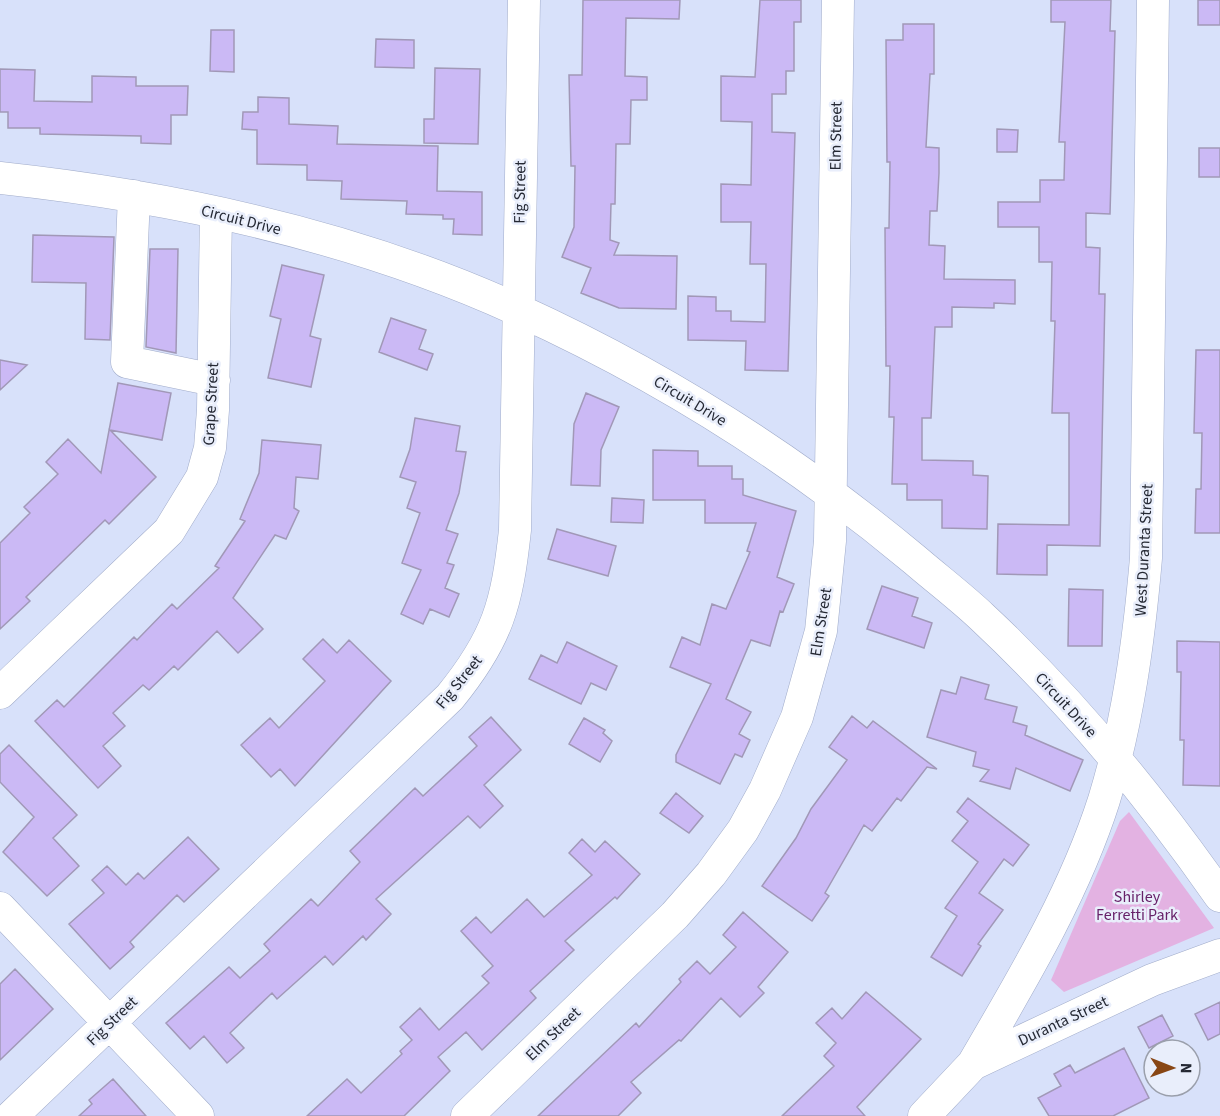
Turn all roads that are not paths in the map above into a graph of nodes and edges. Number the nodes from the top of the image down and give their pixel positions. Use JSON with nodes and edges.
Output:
{"nodes":[{"id":1,"x":524,"y":0,"type":"edge"},
{"id":2,"x":838,"y":0,"type":"edge"},
{"id":3,"x":1154,"y":0,"type":"edge"},
{"id":4,"x":0,"y":178,"type":"edge"},
{"id":5,"x":134,"y":196,"type":"junction"},
{"id":6,"x":216,"y":213,"type":"junction"},
{"id":7,"x":519,"y":310,"type":"junction"},
{"id":8,"x":214,"y":380,"type":"junction"},
{"id":9,"x":831,"y":493,"type":"junction"},
{"id":10,"x":0,"y":693,"type":"edge"},
{"id":11,"x":1114,"y":758,"type":"junction"},
{"id":12,"x":1220,"y":896,"type":"edge"},
{"id":13,"x":0,"y":908,"type":"edge"},
{"id":14,"x":1220,"y":955,"type":"edge"},
{"id":15,"x":110,"y":1023,"type":"junction"},
{"id":16,"x":973,"y":1064,"type":"junction"},
{"id":17,"x":12,"y":1116,"type":"edge"},
{"id":18,"x":198,"y":1116,"type":"edge"},
{"id":19,"x":467,"y":1116,"type":"edge"},
{"id":20,"x":924,"y":1116,"type":"edge"}],
"edges":[{"from":1,"to":7,"type":"street","name":"Fig Street"},
{"from":2,"to":9,"type":"street","name":"Elm Street"},
{"from":3,"to":11,"type":"street","name":"West Duranta Street"},
{"from":4,"to":5,"type":"street","name":"Circuit Drive"},
{"from":5,"to":6,"type":"street","name":"Circuit Drive"},
{"from":5,"to":8,"type":"street"},
{"from":6,"to":7,"type":"street","name":"Circuit Drive"},
{"from":6,"to":8,"type":"street","name":"Grape Street"},
{"from":7,"to":9,"type":"street","name":"Circuit Drive"},
{"from":7,"to":15,"type":"street","name":"Fig Street"},
{"from":8,"to":10,"type":"street","name":"Grape Street"},
{"from":9,"to":11,"type":"street","name":"Circuit Drive"},
{"from":9,"to":19,"type":"street","name":"Elm Street"},
{"from":11,"to":12,"type":"street","name":"Circuit Drive"},
{"from":11,"to":16,"type":"street","name":"West Duranta Street"},
{"from":13,"to":15,"type":"street"},
{"from":14,"to":16,"type":"street","name":"Duranta Street"},
{"from":15,"to":17,"type":"street","name":"Fig Street"},
{"from":15,"to":18,"type":"street"},
{"from":16,"to":20,"type":"street","name":"Duranta Street"}]}
